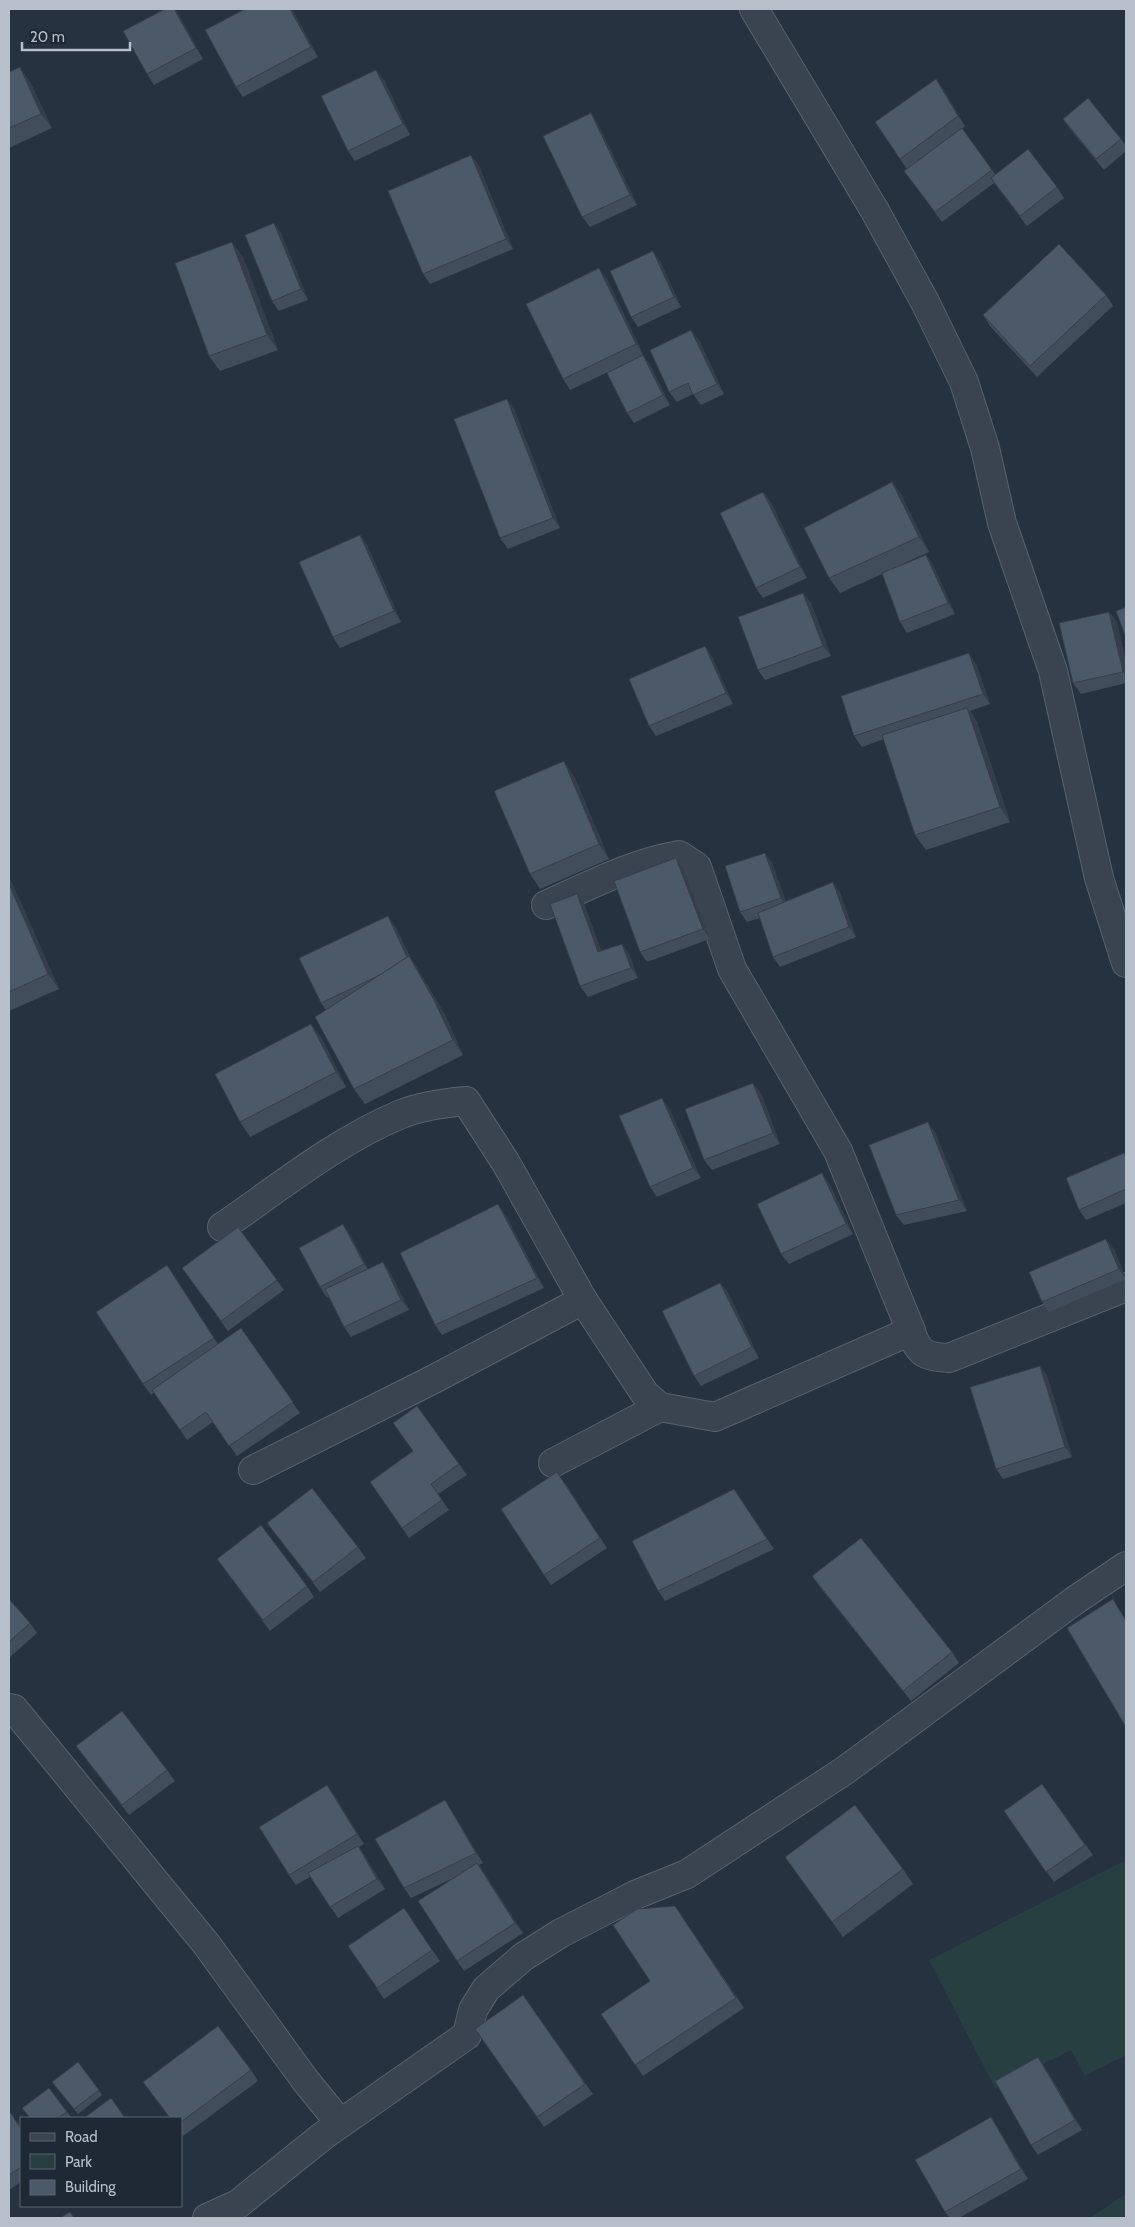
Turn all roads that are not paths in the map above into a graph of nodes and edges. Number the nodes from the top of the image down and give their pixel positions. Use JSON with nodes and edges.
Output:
{"nodes":[{"id":1,"x":754,"y":9,"type":"edge"},
{"id":2,"x":546,"y":905,"type":"dead end"},
{"id":3,"x":1126,"y":963,"type":"edge"},
{"id":4,"x":222,"y":1227,"type":"dead end"},
{"id":5,"x":1126,"y":1287,"type":"edge"},
{"id":6,"x":583,"y":1300,"type":"junction"},
{"id":7,"x":911,"y":1331,"type":"junction"},
{"id":8,"x":660,"y":1407,"type":"junction"},
{"id":9,"x":553,"y":1463,"type":"dead end"},
{"id":10,"x":254,"y":1470,"type":"dead end"},
{"id":11,"x":1126,"y":1566,"type":"edge"},
{"id":12,"x":9,"y":1708,"type":"edge"},
{"id":13,"x":340,"y":2123,"type":"junction"},
{"id":14,"x":207,"y":2218,"type":"edge"}],
"edges":[{"from":1,"to":3,"type":"street"},
{"from":2,"to":7,"type":"street"},
{"from":4,"to":6,"type":"street"},
{"from":5,"to":7,"type":"street"},
{"from":6,"to":8,"type":"street"},
{"from":6,"to":10,"type":"street"},
{"from":7,"to":8,"type":"street"},
{"from":8,"to":9,"type":"street"},
{"from":11,"to":13,"type":"street"},
{"from":12,"to":13,"type":"street"},
{"from":13,"to":14,"type":"street"}]}
